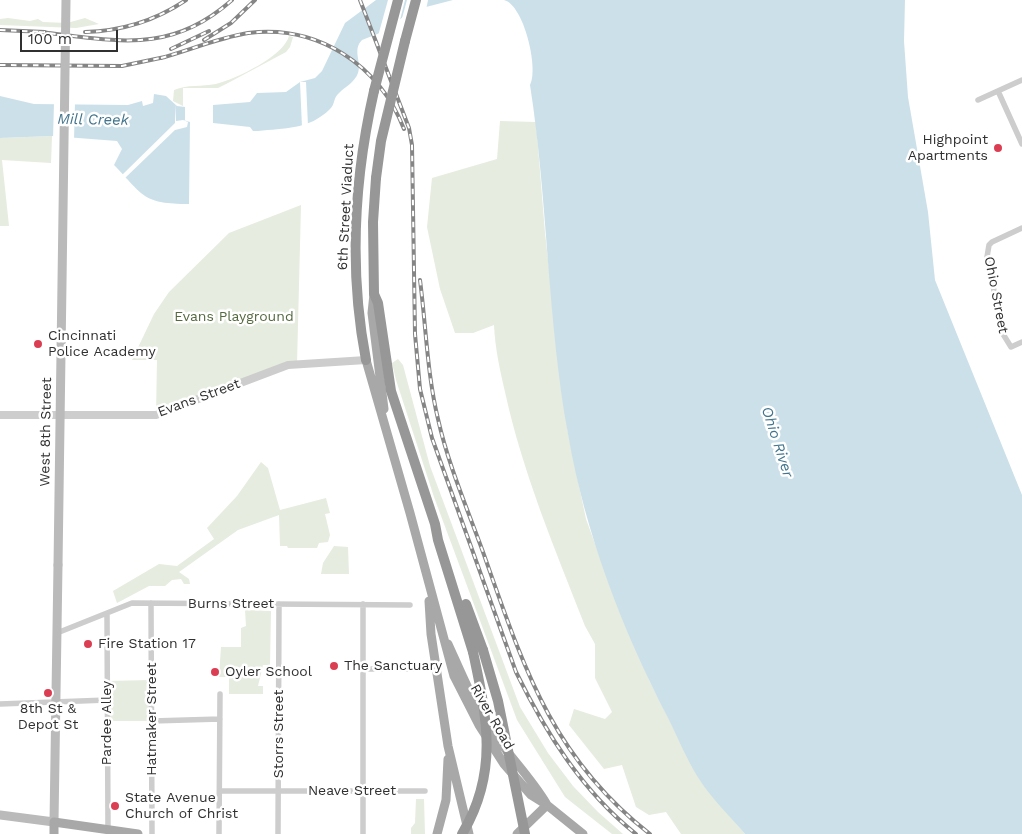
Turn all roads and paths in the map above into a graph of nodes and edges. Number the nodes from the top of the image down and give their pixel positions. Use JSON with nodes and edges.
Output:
{"nodes":[{"id":1,"x":66,"y":0,"type":"edge"},
{"id":2,"x":398,"y":0,"type":"edge"},
{"id":3,"x":416,"y":0,"type":"edge"},
{"id":4,"x":1022,"y":80,"type":"edge"},
{"id":5,"x":998,"y":91,"type":"junction"},
{"id":6,"x":978,"y":100,"type":"dead end"},
{"id":7,"x":1022,"y":144,"type":"edge"},
{"id":8,"x":1022,"y":228,"type":"edge"},
{"id":9,"x":376,"y":312,"type":"junction"},
{"id":10,"x":1022,"y":342,"type":"edge"},
{"id":11,"x":366,"y":360,"type":"junction"},
{"id":12,"x":0,"y":415,"type":"edge"},
{"id":13,"x":386,"y":430,"type":"junction"},
{"id":14,"x":428,"y":581,"type":"junction"},
{"id":15,"x":151,"y":603,"type":"junction"},
{"id":16,"x":279,"y":604,"type":"junction"},
{"id":17,"x":363,"y":604,"type":"junction"},
{"id":18,"x":410,"y":605,"type":"dead end"},
{"id":19,"x":107,"y":615,"type":"junction"},
{"id":20,"x":57,"y":629,"type":"junction"},
{"id":21,"x":478,"y":651,"type":"junction"},
{"id":22,"x":363,"y":669,"type":"junction"},
{"id":23,"x":422,"y":669,"type":"dead end"},
{"id":24,"x":220,"y":694,"type":"dead end"},
{"id":25,"x":107,"y":700,"type":"junction"},
{"id":26,"x":0,"y":704,"type":"edge"},
{"id":27,"x":57,"y":704,"type":"junction"},
{"id":28,"x":220,"y":719,"type":"junction"},
{"id":29,"x":152,"y":721,"type":"junction"},
{"id":30,"x":448,"y":746,"type":"junction"},
{"id":31,"x":220,"y":791,"type":"junction"},
{"id":32,"x":280,"y":791,"type":"junction"},
{"id":33,"x":364,"y":791,"type":"junction"},
{"id":34,"x":425,"y":791,"type":"dead end"},
{"id":35,"x":548,"y":805,"type":"junction"},
{"id":36,"x":0,"y":815,"type":"edge"},
{"id":37,"x":54,"y":822,"type":"junction"},
{"id":38,"x":108,"y":830,"type":"junction"},
{"id":39,"x":54,"y":834,"type":"edge"},
{"id":40,"x":138,"y":834,"type":"edge"},
{"id":41,"x":152,"y":834,"type":"edge"},
{"id":42,"x":219,"y":834,"type":"edge"},
{"id":43,"x":278,"y":834,"type":"edge"},
{"id":44,"x":363,"y":834,"type":"edge"},
{"id":45,"x":437,"y":834,"type":"edge"},
{"id":46,"x":462,"y":834,"type":"edge"},
{"id":47,"x":469,"y":834,"type":"edge"},
{"id":48,"x":518,"y":834,"type":"edge"},
{"id":49,"x":525,"y":834,"type":"edge"},
{"id":50,"x":583,"y":834,"type":"edge"}],
"edges":[{"from":1,"to":20,"type":"main road","name":"West 8th Street","bridge":true},
{"from":2,"to":11,"type":"highway","name":"6th Street Viaduct","bridge":true},
{"from":3,"to":9,"type":"highway","name":"6th Street Viaduct","bridge":true},
{"from":4,"to":5,"type":"street"},
{"from":5,"to":6,"type":"street"},
{"from":5,"to":7,"type":"street"},
{"from":8,"to":10,"type":"street","name":"Ohio Street"},
{"from":9,"to":13,"type":"main road","name":"River Road"},
{"from":9,"to":21,"type":"highway","name":"6th Street Viaduct"},
{"from":11,"to":12,"type":"street","name":"Evans Street"},
{"from":11,"to":13,"type":"main road","name":"River Road"},
{"from":13,"to":14,"type":"main road","name":"River Road"},
{"from":14,"to":30,"type":"main road"},
{"from":14,"to":35,"type":"main road","name":"River Road"},
{"from":15,"to":16,"type":"street","name":"Burns Street"},
{"from":15,"to":19,"type":"street","name":"Burns Street"},
{"from":15,"to":29,"type":"street","name":"Hatmaker Street"},
{"from":16,"to":17,"type":"street","name":"Burns Street"},
{"from":16,"to":32,"type":"street","name":"Storrs Street"},
{"from":17,"to":18,"type":"street","name":"Burns Street"},
{"from":17,"to":22,"type":"street"},
{"from":19,"to":20,"type":"street","name":"Burns Street"},
{"from":19,"to":25,"type":"street","name":"Pardee Alley"},
{"from":20,"to":27,"type":"main road","name":"West 8th Street"},
{"from":21,"to":46,"type":"highway","bridge":true},
{"from":21,"to":49,"type":"highway","bridge":true},
{"from":22,"to":23,"type":"street"},
{"from":22,"to":33,"type":"street"},
{"from":24,"to":28,"type":"street"},
{"from":25,"to":27,"type":"street"},
{"from":25,"to":38,"type":"street","name":"Pardee Alley"},
{"from":26,"to":27,"type":"street"},
{"from":27,"to":37,"type":"main road","name":"West 8th Street"},
{"from":28,"to":29,"type":"street"},
{"from":28,"to":31,"type":"street"},
{"from":29,"to":41,"type":"street","name":"Hatmaker Street"},
{"from":30,"to":45,"type":"main road"},
{"from":30,"to":47,"type":"main road"},
{"from":31,"to":32,"type":"street","name":"Neave Street"},
{"from":31,"to":42,"type":"street"},
{"from":32,"to":33,"type":"street","name":"Neave Street"},
{"from":32,"to":43,"type":"street","name":"Storrs Street"},
{"from":33,"to":34,"type":"street","name":"Neave Street"},
{"from":33,"to":44,"type":"street"},
{"from":35,"to":48,"type":"main road"},
{"from":35,"to":50,"type":"main road","name":"River Road"},
{"from":36,"to":37,"type":"main road"},
{"from":37,"to":38,"type":"main road"},
{"from":37,"to":39,"type":"main road","name":"West 8th Street"},
{"from":38,"to":40,"type":"main road"}]}
